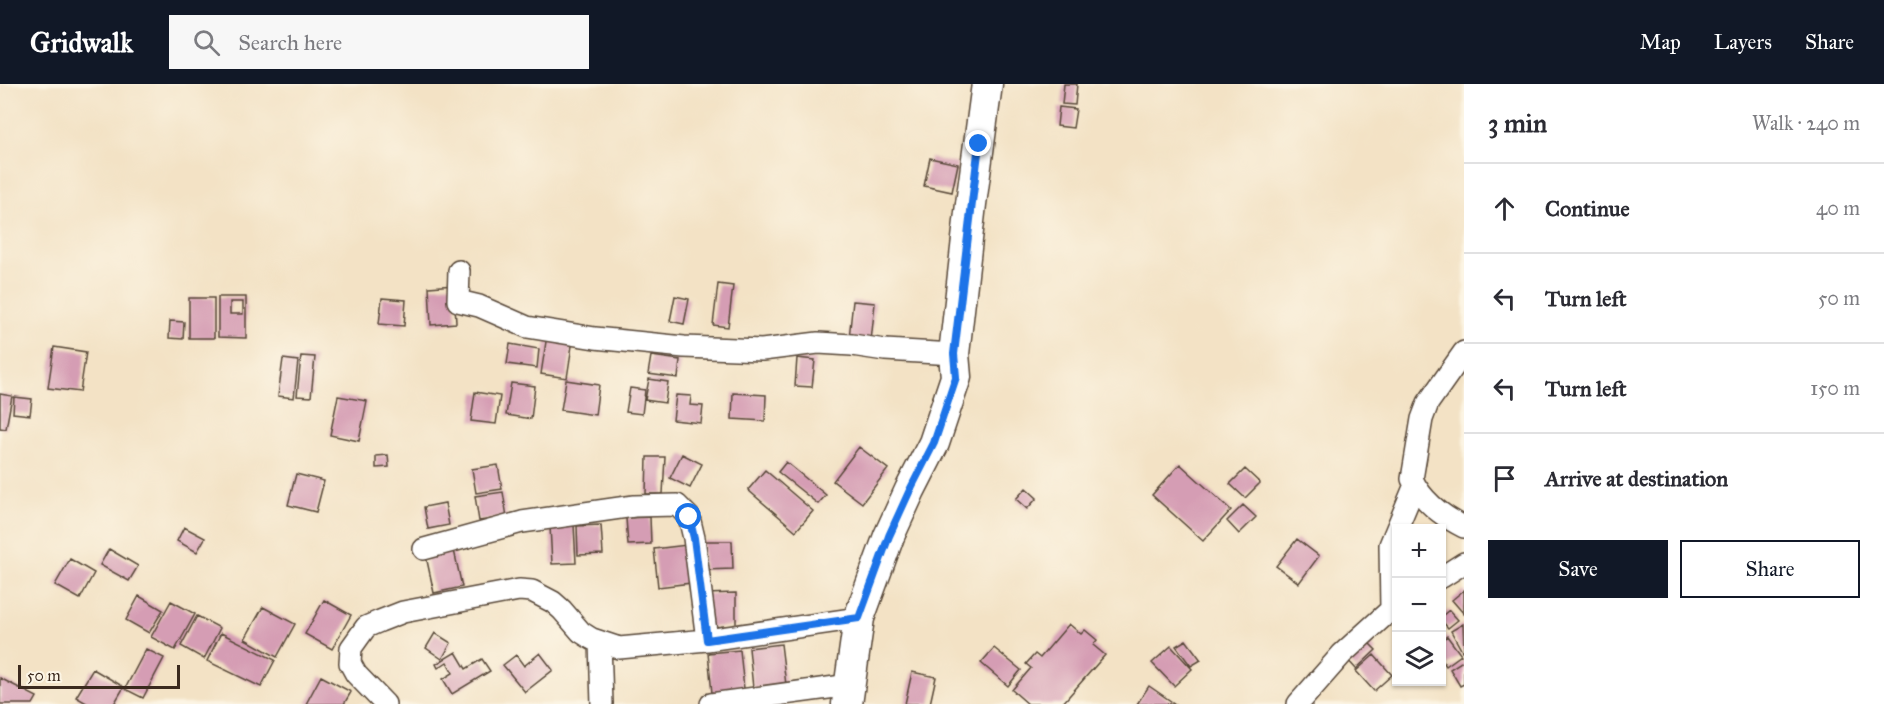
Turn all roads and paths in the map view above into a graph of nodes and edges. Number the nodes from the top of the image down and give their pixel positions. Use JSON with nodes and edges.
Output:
{"nodes":[{"id":1,"x":987,"y":84,"type":"edge"},
{"id":2,"x":459,"y":272,"type":"dead end"},
{"id":3,"x":1464,"y":352,"type":"edge"},
{"id":4,"x":954,"y":354,"type":"junction"},
{"id":5,"x":1415,"y":485,"type":"junction"},
{"id":6,"x":1464,"y":527,"type":"edge"},
{"id":7,"x":424,"y":549,"type":"dead end"},
{"id":8,"x":1464,"y":562,"type":"edge"},
{"id":9,"x":1446,"y":574,"type":"edge"},
{"id":10,"x":1392,"y":578,"type":"edge"},
{"id":11,"x":1392,"y":609,"type":"edge"},
{"id":12,"x":859,"y":618,"type":"junction"},
{"id":13,"x":707,"y":640,"type":"junction"},
{"id":14,"x":600,"y":642,"type":"junction"},
{"id":15,"x":849,"y":695,"type":"edge"},
{"id":16,"x":385,"y":704,"type":"edge"},
{"id":17,"x":602,"y":704,"type":"edge"},
{"id":18,"x":711,"y":704,"type":"edge"},
{"id":19,"x":1298,"y":704,"type":"edge"}],
"edges":[{"from":1,"to":4,"type":"main road"},
{"from":2,"to":4,"type":"street"},
{"from":3,"to":5,"type":"street"},
{"from":4,"to":12,"type":"main road"},
{"from":5,"to":6,"type":"street"},
{"from":5,"to":10,"type":"street"},
{"from":7,"to":13,"type":"street"},
{"from":8,"to":9,"type":"street"},
{"from":11,"to":19,"type":"street"},
{"from":12,"to":13,"type":"street"},
{"from":12,"to":15,"type":"main road"},
{"from":13,"to":14,"type":"street"},
{"from":14,"to":16,"type":"street"},
{"from":14,"to":17,"type":"street"},
{"from":15,"to":18,"type":"street"}]}
